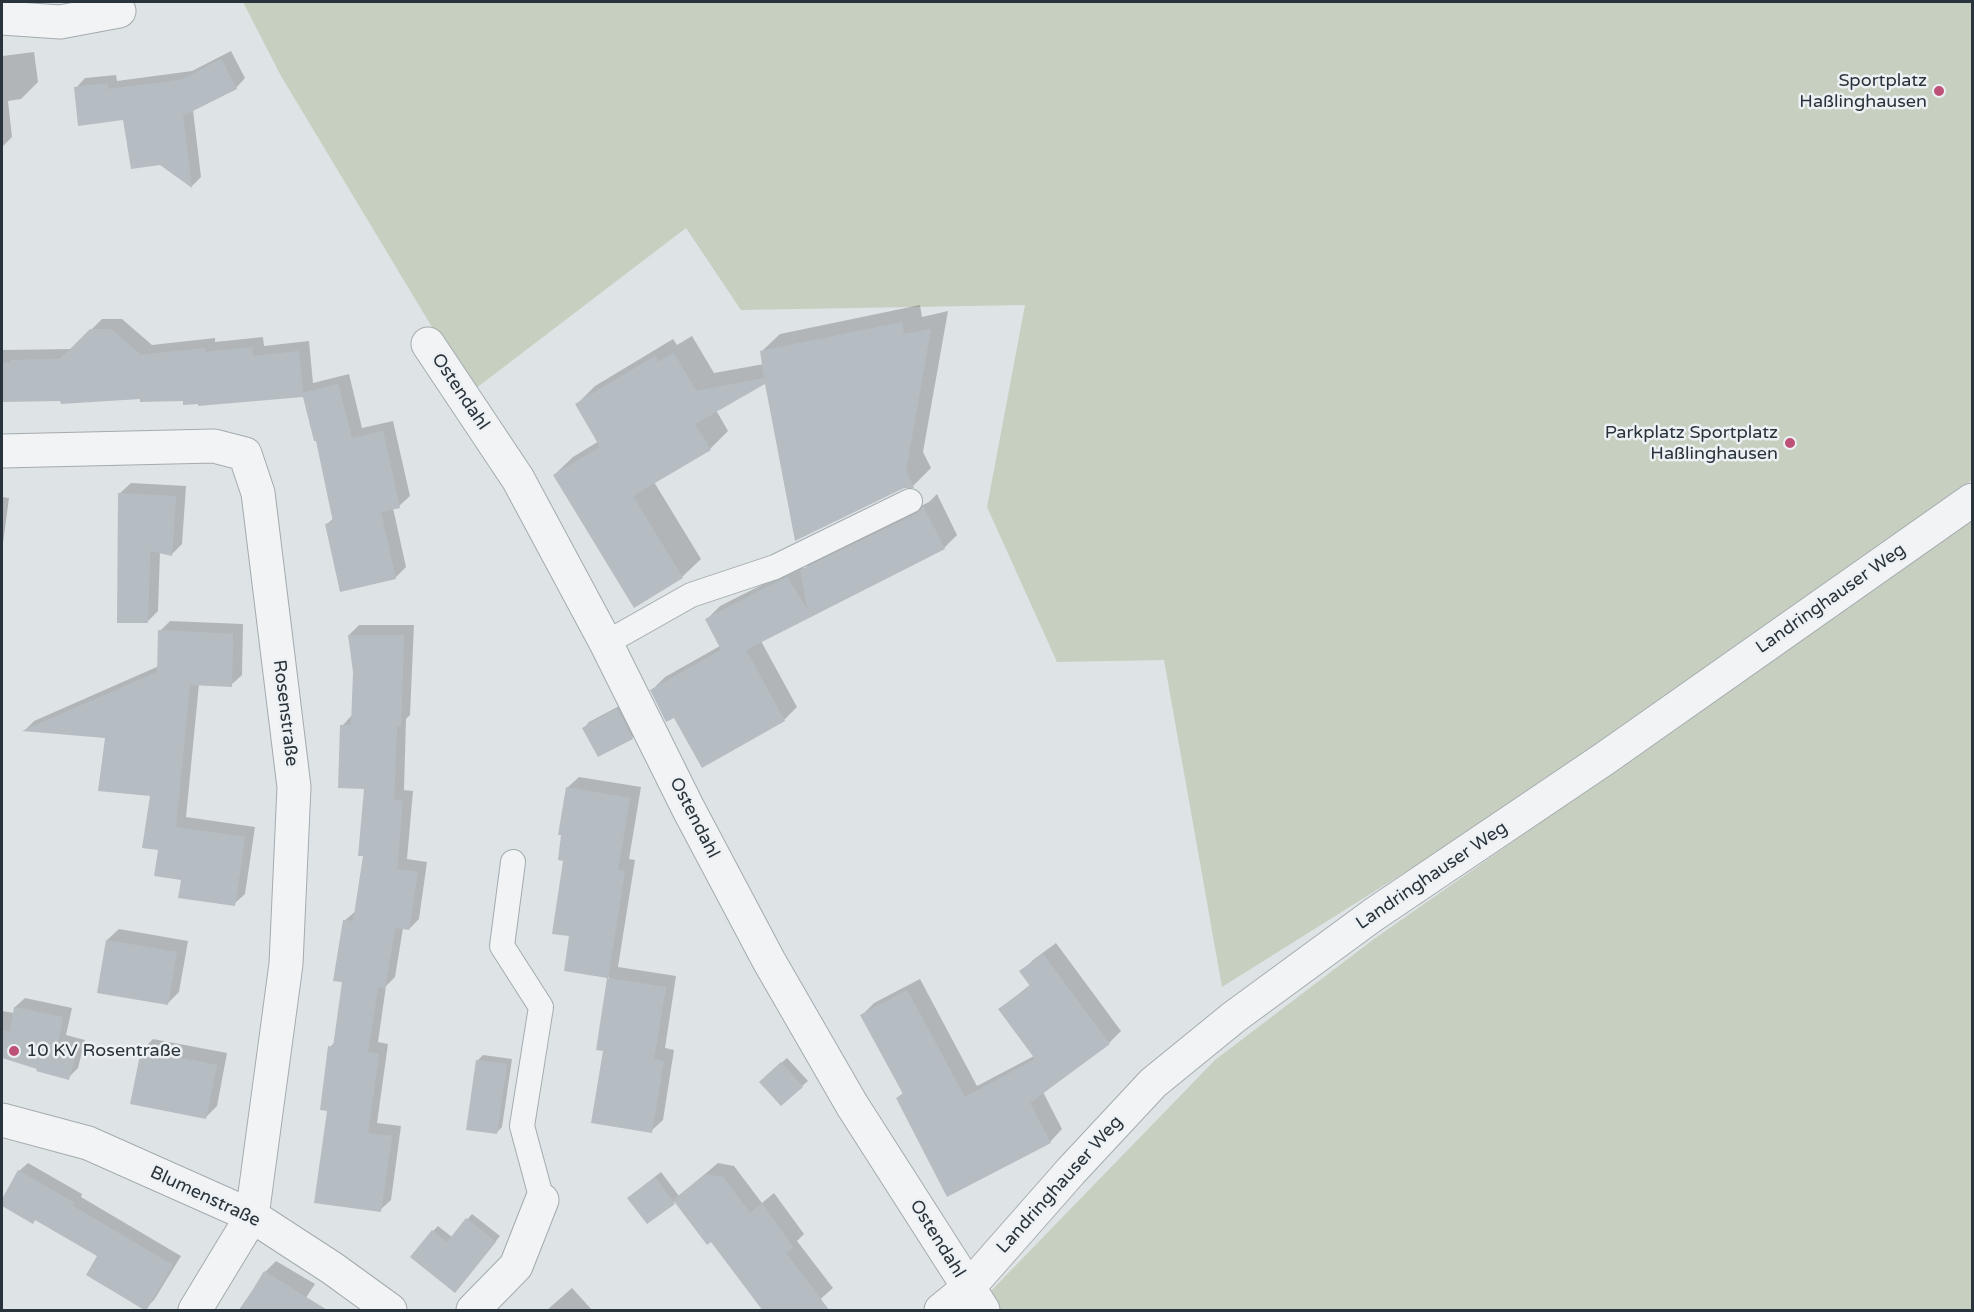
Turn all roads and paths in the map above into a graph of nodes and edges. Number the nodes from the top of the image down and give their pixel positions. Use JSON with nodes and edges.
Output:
{"nodes":[{"id":1,"x":119,"y":11,"type":"dead end"},
{"id":2,"x":2,"y":18,"type":"edge"},
{"id":3,"x":428,"y":344,"type":"dead end"},
{"id":4,"x":2,"y":450,"type":"edge"},
{"id":5,"x":1972,"y":500,"type":"edge"},
{"id":6,"x":910,"y":501,"type":"dead end"},
{"id":7,"x":606,"y":644,"type":"junction"},
{"id":8,"x":513,"y":862,"type":"dead end"},
{"id":9,"x":2,"y":1120,"type":"edge"},
{"id":10,"x":542,"y":1200,"type":"joint"},
{"id":11,"x":252,"y":1216,"type":"junction"},
{"id":12,"x":975,"y":1299,"type":"edge"},
{"id":13,"x":195,"y":1311,"type":"edge"},
{"id":14,"x":390,"y":1311,"type":"edge"},
{"id":15,"x":473,"y":1311,"type":"edge"},
{"id":16,"x":941,"y":1311,"type":"edge"}],
"edges":[{"from":1,"to":2,"type":"street"},
{"from":3,"to":7,"type":"street","name":"Ostendahl"},
{"from":4,"to":11,"type":"street","name":"Rosenstraße"},
{"from":5,"to":12,"type":"street","name":"Landringhauser Weg"},
{"from":6,"to":7,"type":"lane"},
{"from":7,"to":12,"type":"street","name":"Ostendahl"},
{"from":8,"to":10,"type":"lane"},
{"from":9,"to":11,"type":"street","name":"Blumenstraße"},
{"from":10,"to":15,"type":"street"},
{"from":11,"to":13,"type":"street"},
{"from":11,"to":14,"type":"street","name":"Blumenstraße"},
{"from":12,"to":16,"type":"street","name":"Landringhauser Weg"}]}
